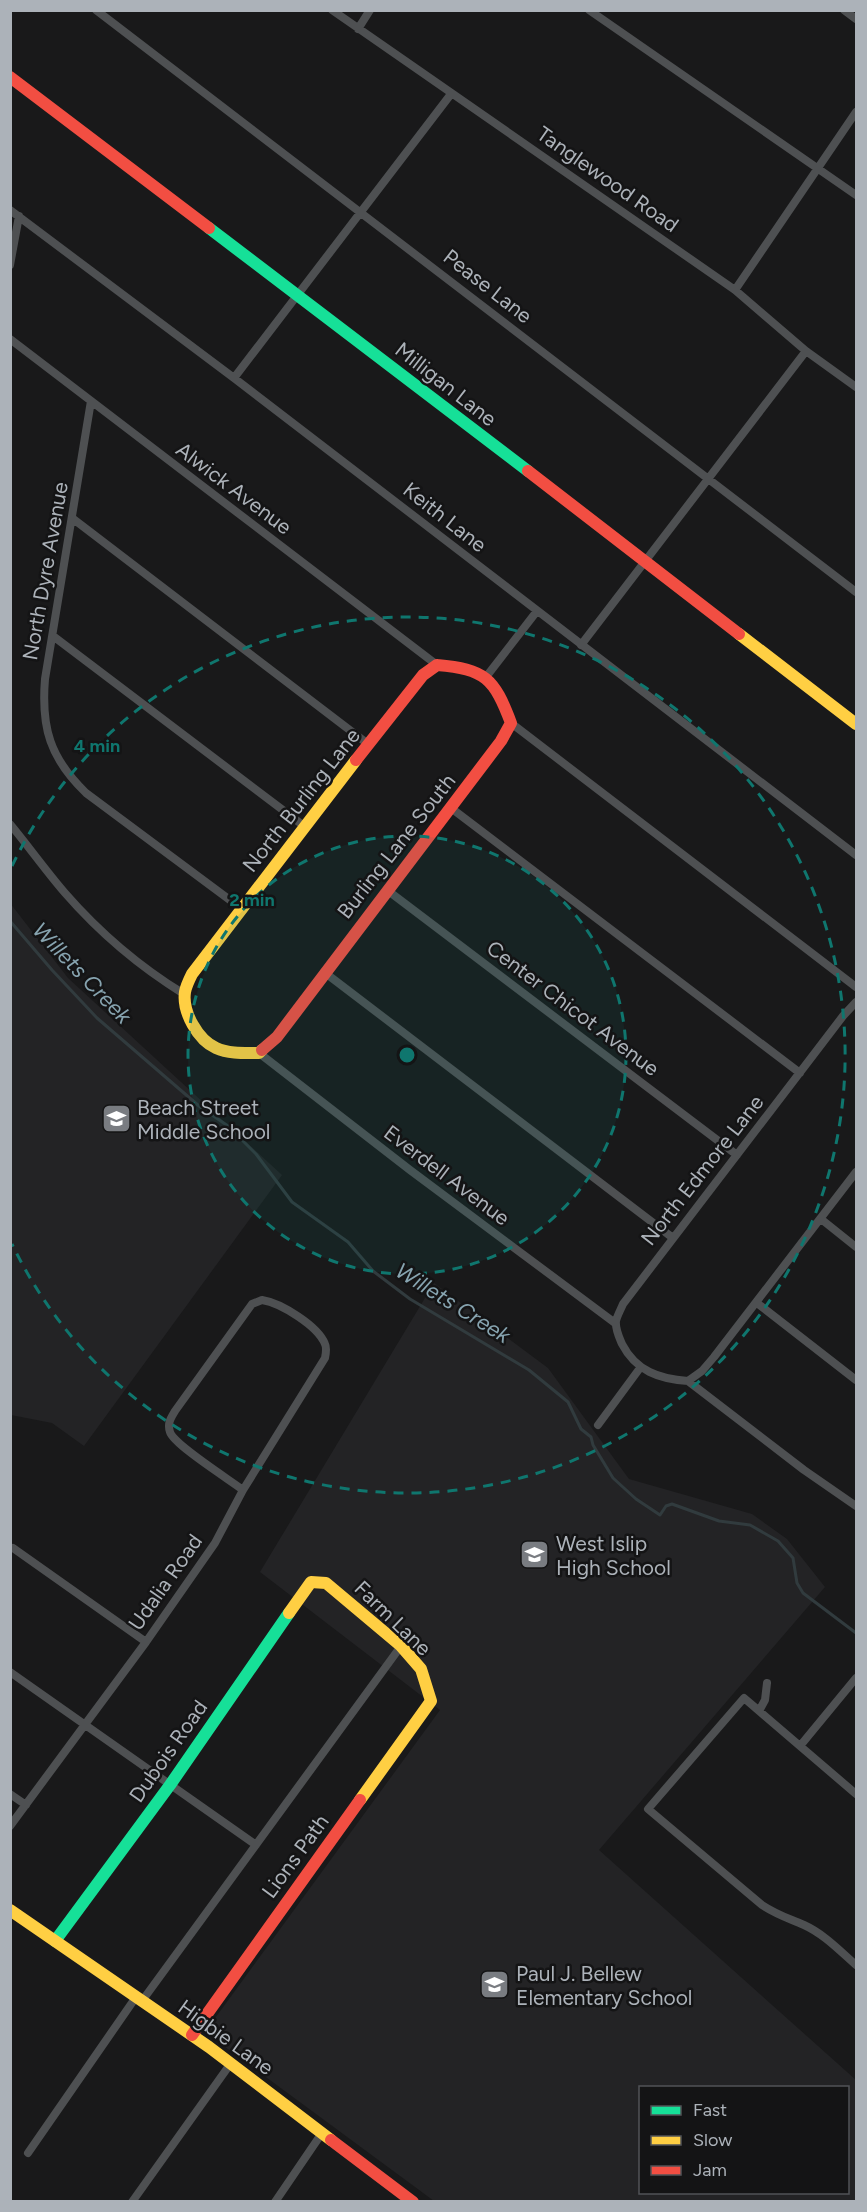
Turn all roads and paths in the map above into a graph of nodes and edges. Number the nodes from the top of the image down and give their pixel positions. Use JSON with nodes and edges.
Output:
{"nodes":[{"id":1,"x":96,"y":10,"type":"edge"},
{"id":2,"x":332,"y":10,"type":"edge"},
{"id":3,"x":370,"y":10,"type":"edge"},
{"id":4,"x":589,"y":10,"type":"edge"},
{"id":5,"x":844,"y":10,"type":"edge"},
{"id":6,"x":856,"y":19,"type":"edge"},
{"id":7,"x":358,"y":29,"type":"junction"},
{"id":8,"x":10,"y":77,"type":"edge"},
{"id":9,"x":451,"y":94,"type":"junction"},
{"id":10,"x":856,"y":112,"type":"edge"},
{"id":11,"x":818,"y":168,"type":"junction"},
{"id":12,"x":856,"y":195,"type":"edge"},
{"id":13,"x":10,"y":210,"type":"edge"},
{"id":14,"x":361,"y":212,"type":"junction"},
{"id":15,"x":19,"y":216,"type":"junction"},
{"id":16,"x":10,"y":265,"type":"edge"},
{"id":17,"x":735,"y":290,"type":"junction"},
{"id":18,"x":298,"y":295,"type":"junction"},
{"id":19,"x":10,"y":339,"type":"edge"},
{"id":20,"x":806,"y":351,"type":"junction"},
{"id":21,"x":234,"y":378,"type":"junction"},
{"id":22,"x":856,"y":387,"type":"edge"},
{"id":23,"x":91,"y":401,"type":"junction"},
{"id":24,"x":708,"y":480,"type":"junction"},
{"id":25,"x":72,"y":518,"type":"junction"},
{"id":26,"x":645,"y":562,"type":"junction"},
{"id":27,"x":856,"y":592,"type":"edge"},
{"id":28,"x":537,"y":611,"type":"junction"},
{"id":29,"x":53,"y":636,"type":"junction"},
{"id":30,"x":581,"y":645,"type":"junction"},
{"id":31,"x":437,"y":665,"type":"junction"},
{"id":32,"x":486,"y":677,"type":"junction"},
{"id":33,"x":511,"y":723,"type":"junction"},
{"id":34,"x":856,"y":724,"type":"edge"},
{"id":35,"x":369,"y":744,"type":"junction"},
{"id":36,"x":451,"y":808,"type":"junction"},
{"id":37,"x":10,"y":824,"type":"edge"},
{"id":38,"x":304,"y":826,"type":"junction"},
{"id":39,"x":856,"y":855,"type":"edge"},
{"id":40,"x":387,"y":890,"type":"junction"},
{"id":41,"x":242,"y":909,"type":"junction"},
{"id":42,"x":324,"y":972,"type":"junction"},
{"id":43,"x":856,"y":987,"type":"edge"},
{"id":44,"x":184,"y":994,"type":"junction"},
{"id":45,"x":856,"y":1002,"type":"edge"},
{"id":46,"x":259,"y":1053,"type":"junction"},
{"id":47,"x":800,"y":1073,"type":"junction"},
{"id":48,"x":737,"y":1155,"type":"junction"},
{"id":49,"x":856,"y":1172,"type":"edge"},
{"id":50,"x":821,"y":1219,"type":"junction"},
{"id":51,"x":673,"y":1238,"type":"junction"},
{"id":52,"x":856,"y":1247,"type":"edge"},
{"id":53,"x":757,"y":1303,"type":"junction"},
{"id":54,"x":615,"y":1323,"type":"junction"},
{"id":55,"x":640,"y":1368,"type":"junction"},
{"id":56,"x":856,"y":1380,"type":"edge"},
{"id":57,"x":688,"y":1381,"type":"junction"},
{"id":58,"x":598,"y":1425,"type":"dead end"},
{"id":59,"x":243,"y":1490,"type":"junction"},
{"id":60,"x":856,"y":1506,"type":"edge"},
{"id":61,"x":13,"y":1548,"type":"dead end"},
{"id":62,"x":311,"y":1582,"type":"joint"},
{"id":63,"x":146,"y":1642,"type":"junction"},
{"id":64,"x":401,"y":1646,"type":"junction"},
{"id":65,"x":10,"y":1671,"type":"edge"},
{"id":66,"x":856,"y":1678,"type":"edge"},
{"id":67,"x":767,"y":1683,"type":"dead end"},
{"id":68,"x":431,"y":1701,"type":"joint"},
{"id":69,"x":759,"y":1711,"type":"junction"},
{"id":70,"x":85,"y":1724,"type":"junction"},
{"id":71,"x":800,"y":1746,"type":"junction"},
{"id":72,"x":170,"y":1785,"type":"junction"},
{"id":73,"x":10,"y":1794,"type":"edge"},
{"id":74,"x":856,"y":1794,"type":"edge"},
{"id":75,"x":26,"y":1805,"type":"junction"},
{"id":76,"x":10,"y":1826,"type":"edge"},
{"id":77,"x":256,"y":1845,"type":"junction"},
{"id":78,"x":10,"y":1910,"type":"edge"},
{"id":79,"x":55,"y":1941,"type":"junction"},
{"id":80,"x":856,"y":1965,"type":"edge"},
{"id":81,"x":139,"y":1999,"type":"junction"},
{"id":82,"x":192,"y":2035,"type":"junction"},
{"id":83,"x":231,"y":2064,"type":"junction"},
{"id":84,"x":322,"y":2133,"type":"junction"},
{"id":85,"x":28,"y":2153,"type":"dead end"},
{"id":86,"x":132,"y":2202,"type":"edge"},
{"id":87,"x":274,"y":2202,"type":"edge"},
{"id":88,"x":413,"y":2202,"type":"edge"}],
"edges":[{"from":1,"to":14,"type":"street","name":"Pease Lane"},
{"from":2,"to":7,"type":"street","name":"Tanglewood Road"},
{"from":3,"to":7,"type":"street"},
{"from":4,"to":11,"type":"street"},
{"from":5,"to":6,"type":"street"},
{"from":7,"to":9,"type":"street","name":"Tanglewood Road"},
{"from":8,"to":18,"type":"street","name":"Milligan Lane"},
{"from":9,"to":14,"type":"street"},
{"from":9,"to":17,"type":"street","name":"Tanglewood Road"},
{"from":10,"to":11,"type":"street"},
{"from":11,"to":12,"type":"street"},
{"from":11,"to":17,"type":"street"},
{"from":13,"to":15,"type":"street","name":"Keith Lane"},
{"from":14,"to":18,"type":"street"},
{"from":14,"to":24,"type":"street","name":"Pease Lane"},
{"from":15,"to":16,"type":"street"},
{"from":15,"to":21,"type":"street","name":"Keith Lane"},
{"from":17,"to":20,"type":"street","name":"Tanglewood Road"},
{"from":18,"to":21,"type":"street"},
{"from":18,"to":26,"type":"street","name":"Milligan Lane"},
{"from":19,"to":23,"type":"street","name":"Alwick Avenue"},
{"from":20,"to":22,"type":"street","name":"Tanglewood Road"},
{"from":20,"to":24,"type":"street"},
{"from":21,"to":28,"type":"street","name":"Keith Lane"},
{"from":23,"to":25,"type":"street","name":"North Dyre Avenue"},
{"from":23,"to":31,"type":"street","name":"Alwick Avenue"},
{"from":24,"to":26,"type":"street"},
{"from":24,"to":27,"type":"street","name":"Pease Lane"},
{"from":25,"to":29,"type":"street","name":"North Dyre Avenue"},
{"from":25,"to":35,"type":"street"},
{"from":26,"to":30,"type":"street"},
{"from":26,"to":34,"type":"street","name":"Milligan Lane"},
{"from":28,"to":30,"type":"street","name":"Keith Lane"},
{"from":28,"to":32,"type":"street"},
{"from":29,"to":38,"type":"street"},
{"from":29,"to":41,"type":"street","name":"North Dyre Avenue"},
{"from":30,"to":39,"type":"street","name":"Keith Lane"},
{"from":31,"to":32,"type":"street"},
{"from":31,"to":35,"type":"street","name":"North Burling Lane"},
{"from":32,"to":33,"type":"street"},
{"from":33,"to":36,"type":"street","name":"Burling Lane South"},
{"from":33,"to":43,"type":"street"},
{"from":35,"to":38,"type":"street","name":"North Burling Lane"},
{"from":36,"to":40,"type":"street","name":"Burling Lane South"},
{"from":36,"to":47,"type":"street"},
{"from":37,"to":44,"type":"street"},
{"from":38,"to":41,"type":"street","name":"North Burling Lane"},
{"from":40,"to":42,"type":"street","name":"Burling Lane South"},
{"from":40,"to":48,"type":"street","name":"Center Chicot Avenue"},
{"from":41,"to":44,"type":"street","name":"North Burling Lane"},
{"from":42,"to":46,"type":"street","name":"Burling Lane South"},
{"from":42,"to":51,"type":"street"},
{"from":44,"to":46,"type":"street"},
{"from":45,"to":47,"type":"street","name":"North Edmore Lane"},
{"from":46,"to":54,"type":"street","name":"Everdell Avenue"},
{"from":47,"to":48,"type":"street","name":"North Edmore Lane"},
{"from":48,"to":51,"type":"street","name":"North Edmore Lane"},
{"from":49,"to":50,"type":"street"},
{"from":50,"to":52,"type":"street"},
{"from":50,"to":53,"type":"street"},
{"from":51,"to":54,"type":"street","name":"North Edmore Lane"},
{"from":53,"to":56,"type":"street"},
{"from":53,"to":57,"type":"street"},
{"from":54,"to":55,"type":"street"},
{"from":55,"to":57,"type":"street"},
{"from":55,"to":58,"type":"street"},
{"from":57,"to":60,"type":"street"},
{"from":59,"to":59,"type":"street","name":"Udalia Road"},
{"from":59,"to":63,"type":"street","name":"Udalia Road"},
{"from":61,"to":63,"type":"street"},
{"from":62,"to":64,"type":"street","name":"Farm Lane"},
{"from":62,"to":72,"type":"street","name":"Dubois Road"},
{"from":63,"to":70,"type":"street","name":"Udalia Road"},
{"from":64,"to":68,"type":"street","name":"Farm Lane"},
{"from":64,"to":77,"type":"street"},
{"from":65,"to":70,"type":"street"},
{"from":66,"to":71,"type":"street"},
{"from":67,"to":69,"type":"street"},
{"from":68,"to":82,"type":"street","name":"Lions Path"},
{"from":69,"to":71,"type":"street"},
{"from":69,"to":80,"type":"street"},
{"from":70,"to":72,"type":"street"},
{"from":70,"to":75,"type":"street","name":"Udalia Road"},
{"from":71,"to":74,"type":"street"},
{"from":72,"to":77,"type":"street"},
{"from":72,"to":79,"type":"street","name":"Dubois Road"},
{"from":73,"to":75,"type":"street"},
{"from":75,"to":76,"type":"street","name":"Udalia Road"},
{"from":77,"to":81,"type":"street"},
{"from":78,"to":79,"type":"street","name":"Higbie Lane"},
{"from":79,"to":81,"type":"street","name":"Higbie Lane"},
{"from":81,"to":82,"type":"street","name":"Higbie Lane"},
{"from":81,"to":85,"type":"street"},
{"from":82,"to":83,"type":"street","name":"Higbie Lane"},
{"from":83,"to":84,"type":"street","name":"Higbie Lane"},
{"from":83,"to":86,"type":"street"},
{"from":84,"to":87,"type":"street"},
{"from":84,"to":88,"type":"street","name":"Higbie Lane"}]}
